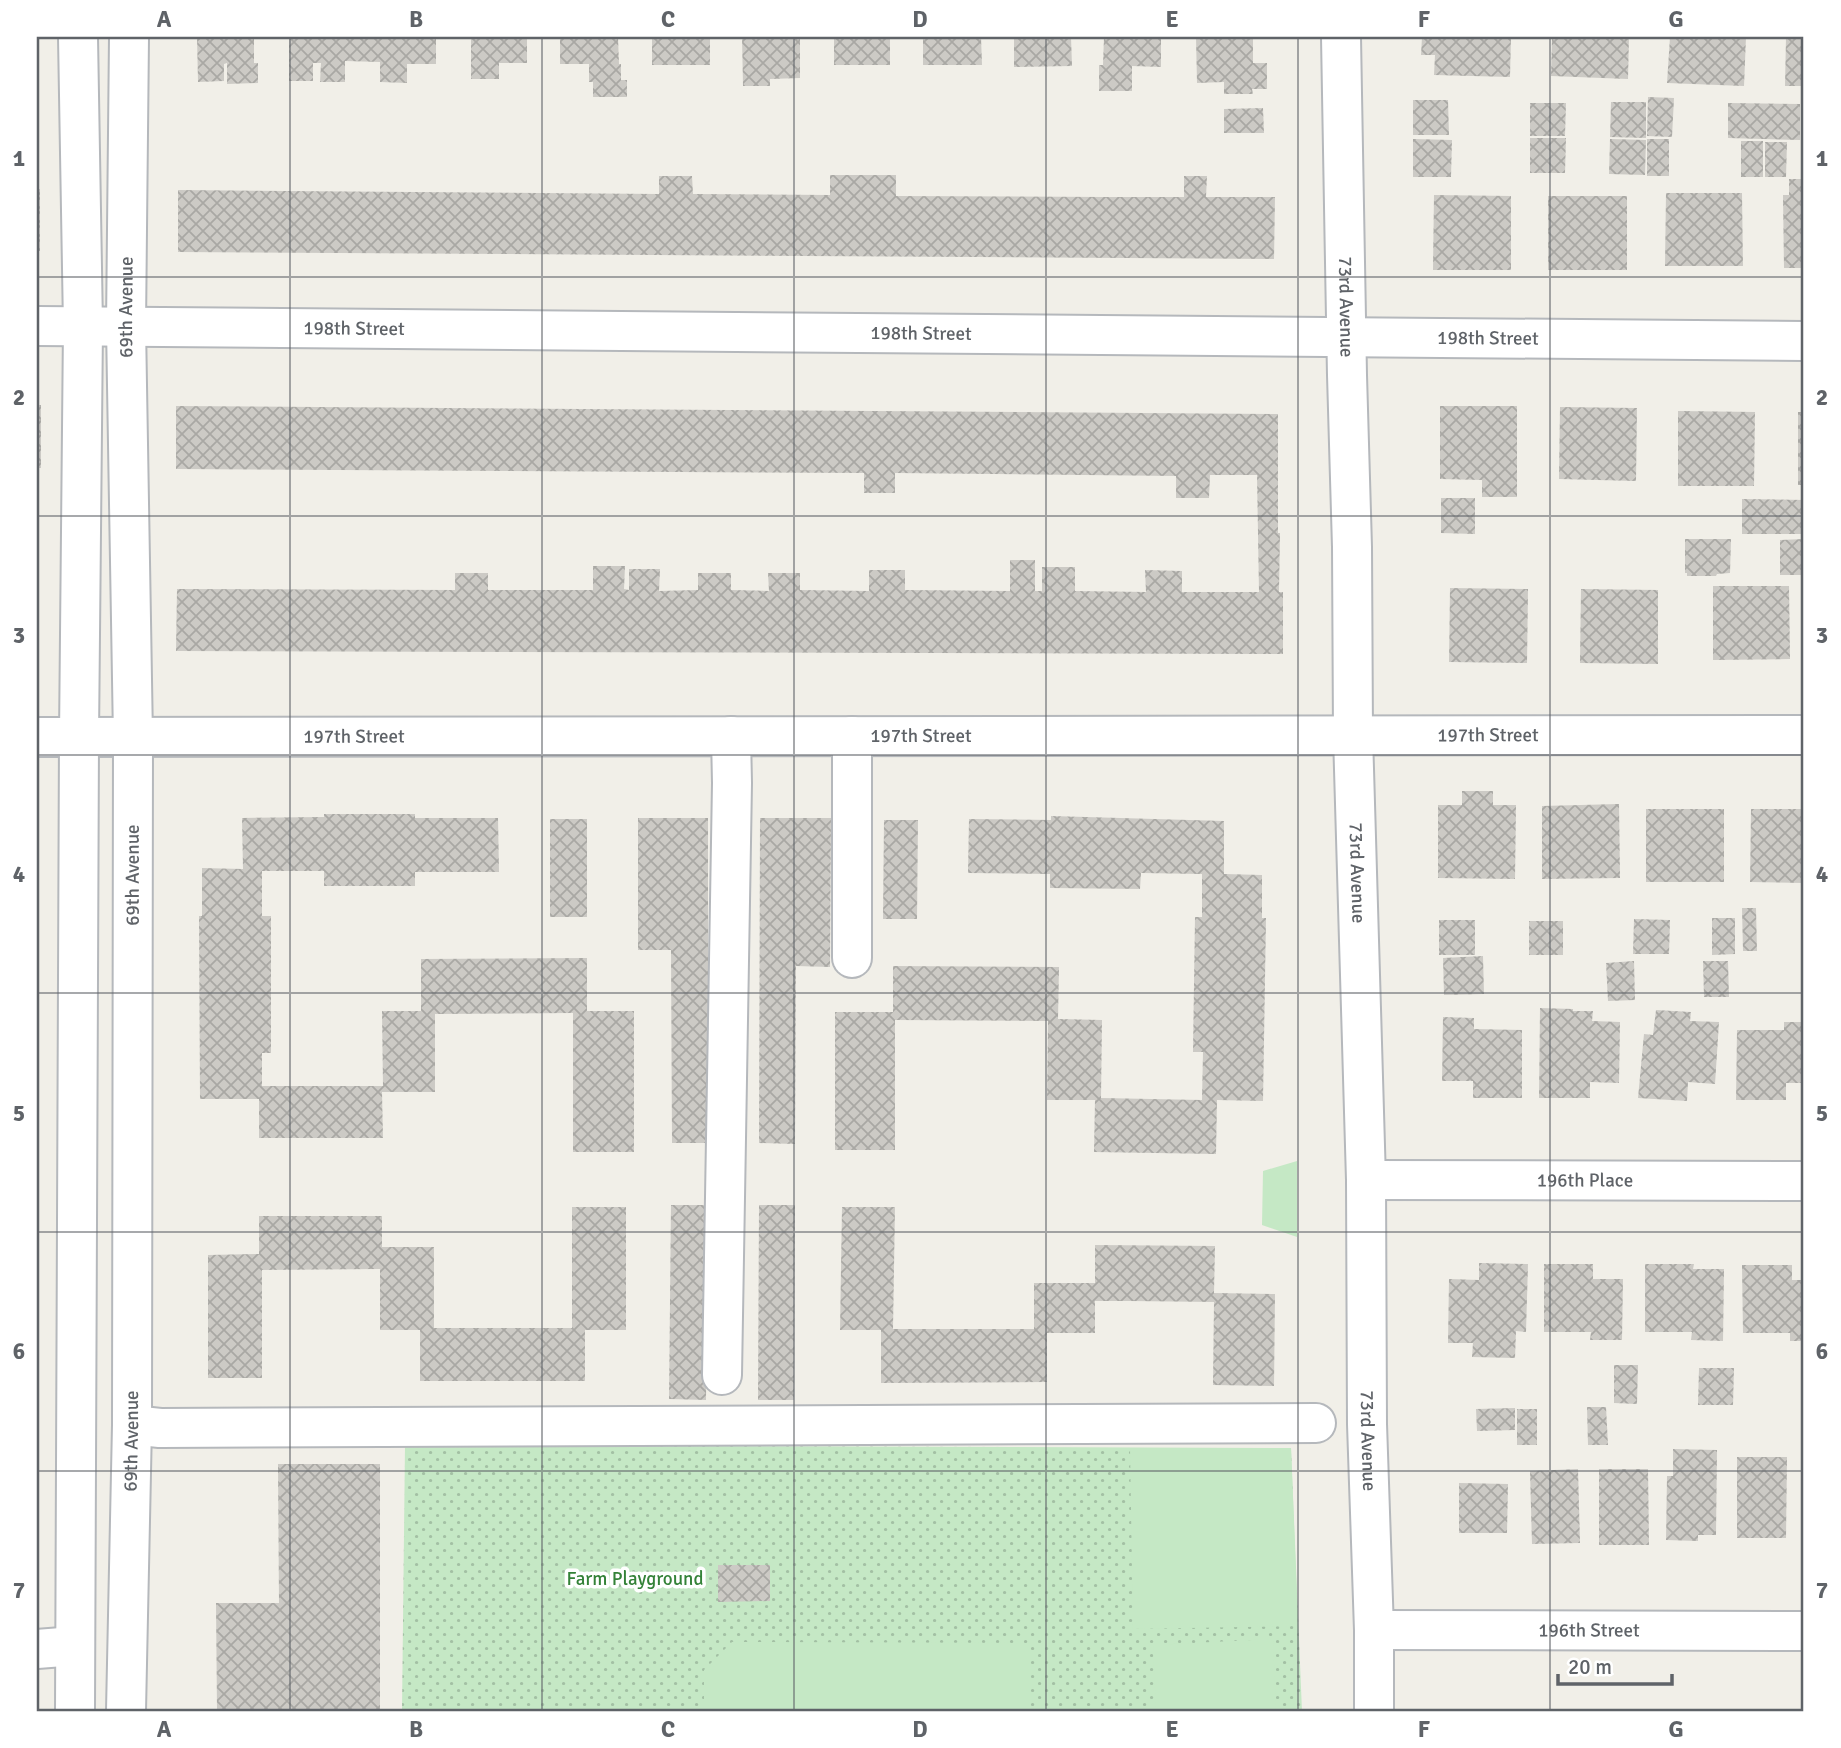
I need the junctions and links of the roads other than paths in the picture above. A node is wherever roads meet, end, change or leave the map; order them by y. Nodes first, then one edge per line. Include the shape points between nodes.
1 (78, 37) edge
2 (129, 37) edge
3 (1341, 37) edge
4 (37, 326) edge
5 (83, 326) junction
6 (126, 326) junction
7 (1346, 337) junction
8 (1804, 341) edge
9 (1353, 735) junction
10 (1804, 735) edge
11 (731, 736) junction
12 (852, 736) junction
13 (37, 737) edge
14 (79, 737) junction
15 (133, 738) junction
16 (852, 958) dead end
17 (1366, 1180) junction
18 (1804, 1181) edge
19 (722, 1375) dead end
20 (1316, 1423) dead end
21 (132, 1425) junction
22 (1374, 1630) junction
23 (1804, 1631) edge
24 (75, 1646) junction
25 (37, 1648) edge
26 (75, 1711) edge
27 (126, 1711) edge
28 (1374, 1711) edge

1 - 5 street
2 - 6 street, 69th Avenue
3 - 7 street, 73rd Avenue
4 - 5 street, 198th Street
5 - 6 street, 198th Street
5 - 14 street
6 - 7 street, 198th Street
6 - 15 street, 69th Avenue
7 - 8 street, 198th Street
7 - 9 street, 73rd Avenue
9 - 10 street, 197th Street
9 - 12 street, 197th Street
9 - 17 street, 73rd Avenue
11 - 12 street, 197th Street
11 - 15 street, 197th Street
11 - 19 street
12 - 16 street
13 - 14 street, 197th Street
14 - 15 street, 197th Street
14 - 24 street
15 - 21 street, 69th Avenue
17 - 18 street, 196th Place
17 - 22 street, 73rd Avenue
20 - 21 street
21 - 27 street, 69th Avenue
22 - 23 street, 196th Street
22 - 28 street, 73rd Avenue
24 - 25 street
24 - 26 street

